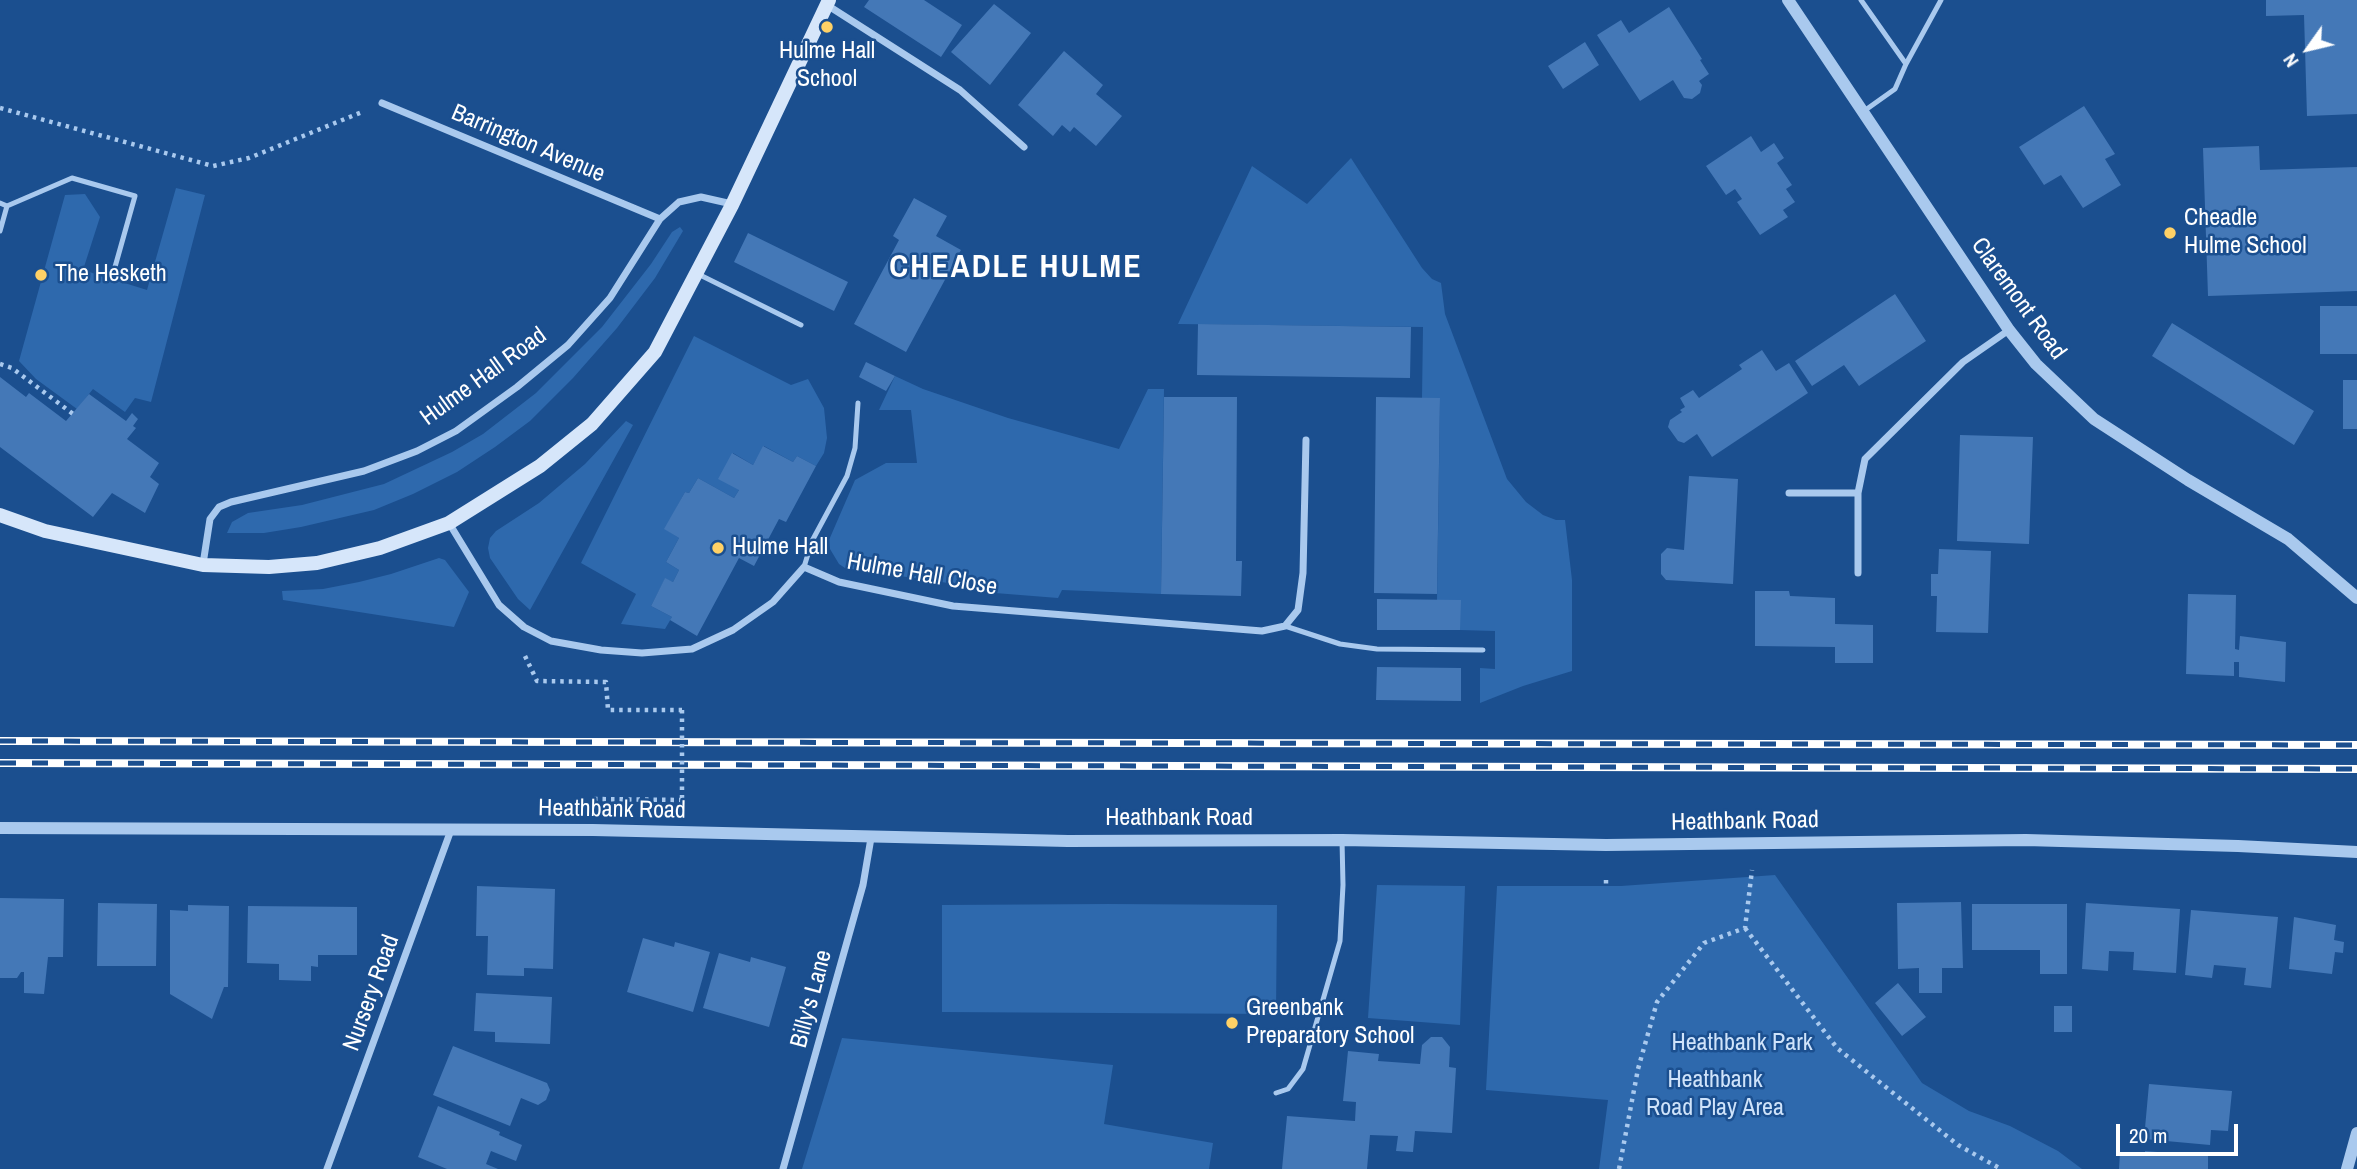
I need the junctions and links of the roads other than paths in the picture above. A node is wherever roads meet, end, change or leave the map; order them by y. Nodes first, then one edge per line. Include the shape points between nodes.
1 (1788, 0) edge
2 (1861, 0) edge
3 (1941, 0) edge
4 (828, 2) edge
5 (1906, 64) junction
6 (382, 103) road end
7 (1863, 111) junction
8 (1024, 147) dead end
9 (0, 203) edge
10 (732, 205) junction
11 (7, 206) junction
12 (660, 219) junction
13 (0, 231) edge
14 (115, 267) dead end
15 (698, 274) junction
16 (801, 325) dead end
17 (2009, 330) junction
18 (858, 403) dead end
19 (1306, 440) dead end
20 (1789, 493) dead end
21 (1858, 493) junction
22 (0, 515) edge
23 (449, 523) junction
24 (203, 565) junction
25 (804, 567) junction
26 (1858, 573) dead end
27 (2357, 598) edge
28 (1285, 626) junction
29 (1483, 650) dead end
30 (0, 828) edge
31 (451, 830) junction
32 (871, 838) junction
33 (1342, 840) junction
34 (2357, 852) edge
35 (1276, 1093) dead end
36 (2356, 1141) edge
37 (327, 1169) edge
38 (783, 1169) edge
39 (2347, 1169) edge

1 - 7 street, Claremont Road
2 - 5 lane
3 - 5 lane
4 - 8 street via 960,90
4 - 10 main road
5 - 7 lane via 1895,89
6 - 12 street, Barrington Avenue
7 - 17 street, Claremont Road
9 - 11 lane
10 - 12 street, Hulme Hall Road via 701,197 679,202
10 - 15 main road
11 - 13 lane
11 - 14 lane via 72,178 135,196
12 - 24 street, Hulme Hall Road via 610,298 568,345 517,387 456,431 417,452 365,471 219,508 210,519
15 - 16 lane
15 - 23 main road via 655,352 592,424 540,466
17 - 21 street via 1963,362 1866,459
17 - 27 street, Claremont Road via 2036,364 2094,419 2288,540
18 - 25 lane via 855,448 847,476 812,541
19 - 28 street via 1302,593 1298,610
20 - 21 street
21 - 26 street
22 - 24 main road via 44,531
23 - 24 main road via 380,548 317,563 269,568
23 - 25 street via 499,605 524,627 551,641 601,650 692,649 733,630 773,602
25 - 28 street, Hulme Hall Close via 839,582 953,606 1262,631
28 - 29 lane via 1340,644 1377,649
30 - 31 street, Heathbank Road
31 - 32 street, Heathbank Road
31 - 37 street, Nursery Road
32 - 33 street, Heathbank Road
32 - 38 street, Billy's Lane via 863,885
33 - 34 street, Heathbank Road via 1606,845 2026,840
33 - 35 lane via 1340,941 1303,1069 1287,1089
36 - 39 street

